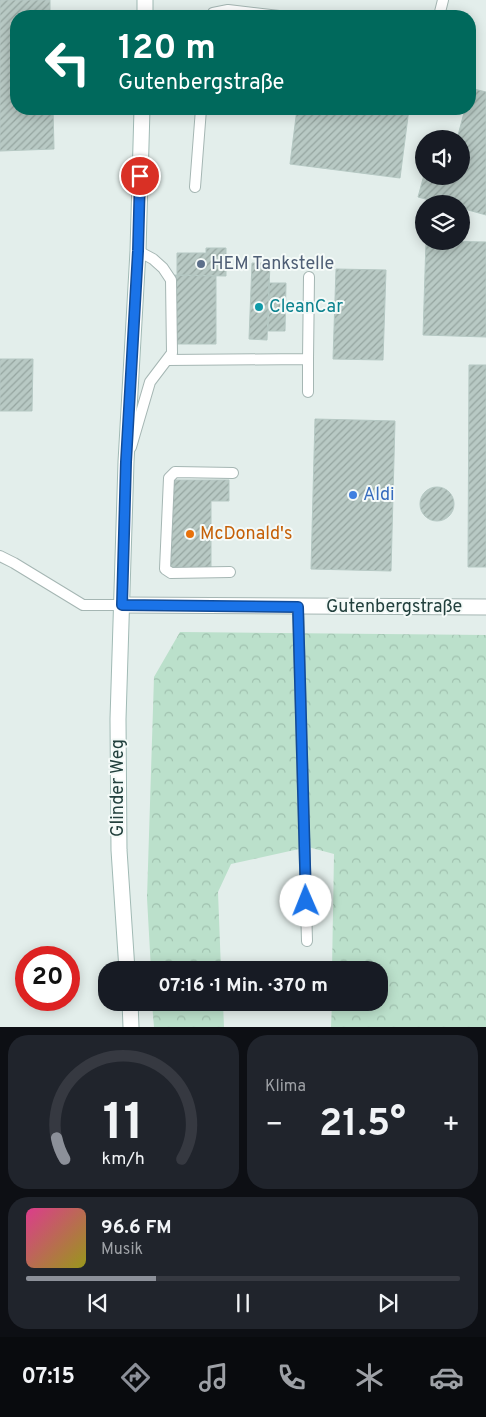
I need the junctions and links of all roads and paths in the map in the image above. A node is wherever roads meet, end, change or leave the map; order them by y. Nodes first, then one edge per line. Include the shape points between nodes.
1 (142, 115) edge
2 (201, 115) edge
3 (195, 187) dead end
4 (138, 251) junction
5 (309, 277) dead end
6 (308, 359) junction
7 (166, 360) junction
8 (308, 392) dead end
9 (126, 462) junction
10 (233, 473) dead end
11 (0, 556) edge
12 (230, 572) dead end
13 (122, 605) junction
14 (298, 607) junction
15 (486, 607) edge
16 (307, 941) dead end
17 (126, 961) edge
18 (130, 1011) edge
19 (131, 1027) edge

1 - 4 main road, Glinder Weg
2 - 3 lane
4 - 7 lane via 153,259 171,280 172,353
4 - 9 main road, Glinder Weg
5 - 6 lane
6 - 7 lane
6 - 8 lane
7 - 9 lane via 150,382
9 - 13 main road, Glinder Weg
10 - 12 lane via 172,473 168,478 167,572
11 - 13 lane via 82,605
13 - 14 main road, Gutenbergstraße
13 - 17 main road, Glinder Weg via 118,719 119,850
14 - 15 main road, Gutenbergstraße
14 - 16 lane
18 - 19 main road

